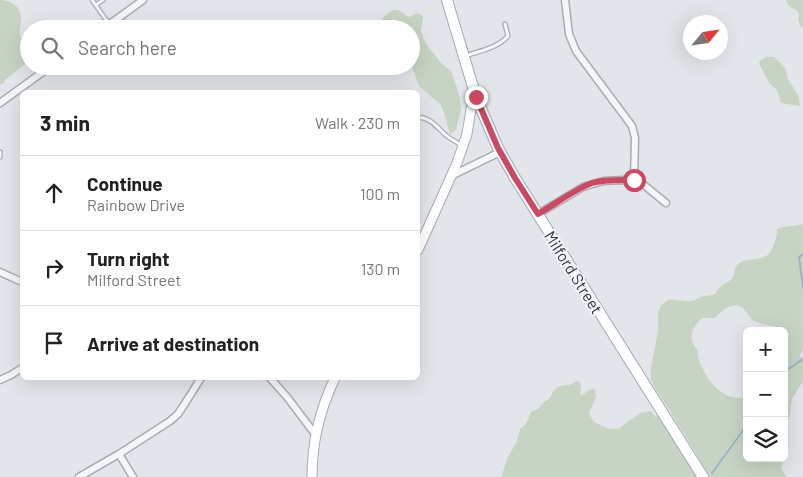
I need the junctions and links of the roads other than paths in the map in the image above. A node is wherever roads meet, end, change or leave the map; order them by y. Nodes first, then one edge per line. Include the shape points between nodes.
1 (92, 0) edge
2 (103, 0) edge
3 (142, 0) edge
4 (447, 0) edge
5 (565, 0) edge
6 (96, 5) junction
7 (106, 20) edge
8 (114, 20) edge
9 (505, 24) dead end
10 (465, 56) junction
11 (39, 75) edge
12 (476, 97) junction
13 (0, 103) edge
14 (420, 117) edge
15 (463, 146) junction
16 (0, 152) edge
17 (500, 152) junction
18 (0, 157) edge
19 (451, 176) junction
20 (634, 180) junction
21 (666, 203) dead end
22 (538, 214) junction
23 (420, 246) edge
24 (0, 272) edge
25 (20, 281) edge
26 (20, 369) edge
27 (0, 380) edge
28 (200, 380) edge
29 (272, 380) edge
30 (334, 380) edge
31 (315, 434) junction
32 (119, 454) junction
33 (80, 477) edge
34 (133, 477) edge
35 (312, 477) edge
36 (703, 477) edge

1 - 6 lane
2 - 6 lane
3 - 8 street
4 - 10 main road, Milford Street
5 - 20 street via 569,34 576,51 632,126 635,138
6 - 7 lane
9 - 10 lane via 508,36 504,41
10 - 12 main road, Milford Street
11 - 13 street
12 - 15 street
12 - 17 main road, Milford Street
14 - 15 lane via 435,124
15 - 19 street
16 - 18 lane
17 - 19 street
17 - 22 main road, Milford Street
19 - 23 street
20 - 21 street via 644,184
20 - 22 street via 592,183
22 - 36 main road, Milford Street
24 - 25 street
26 - 27 street
28 - 32 street via 178,414
29 - 31 street
30 - 31 street
31 - 35 street
32 - 33 street
32 - 34 street

